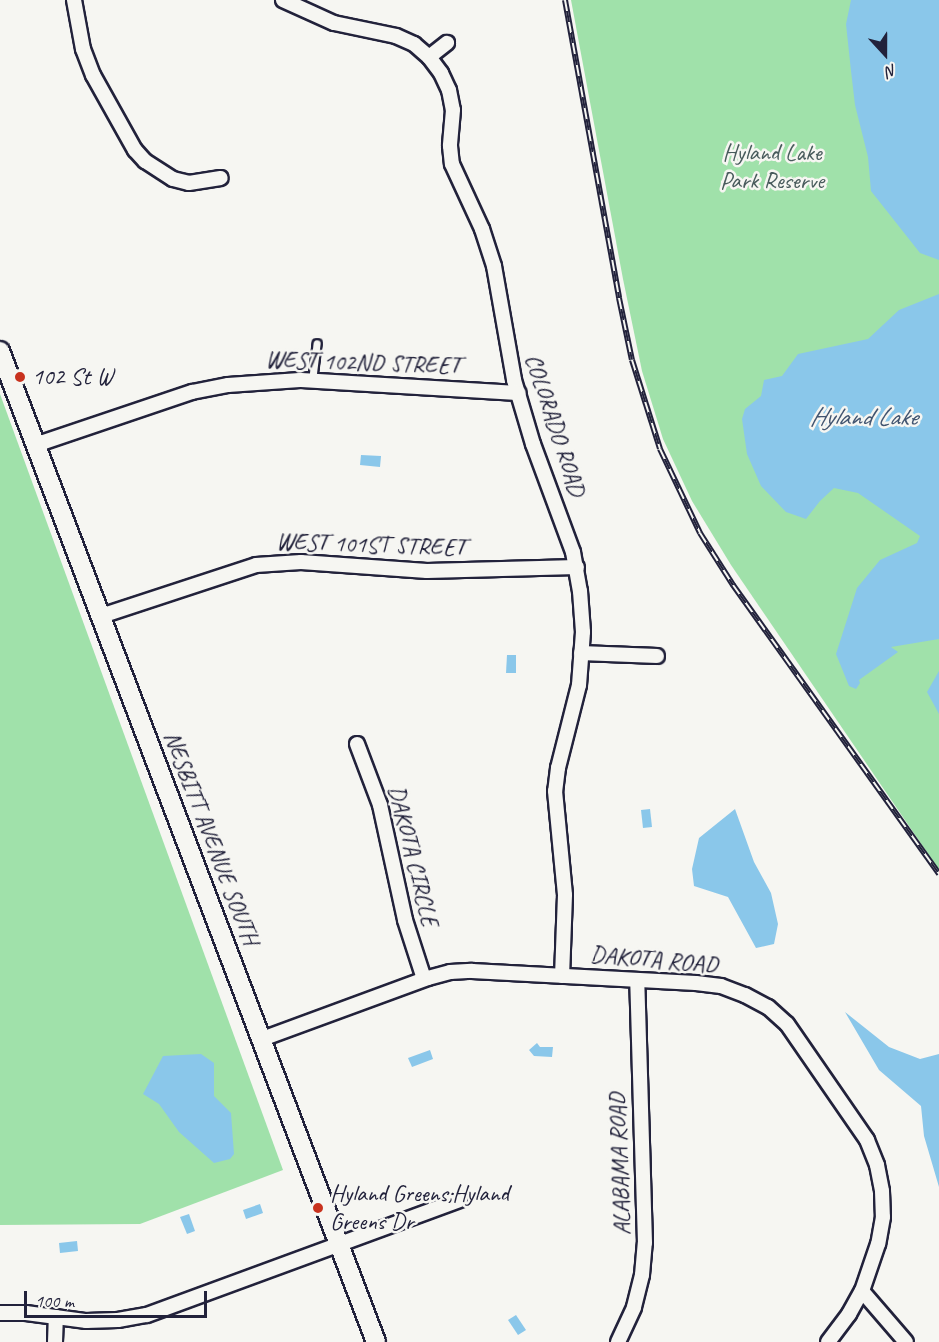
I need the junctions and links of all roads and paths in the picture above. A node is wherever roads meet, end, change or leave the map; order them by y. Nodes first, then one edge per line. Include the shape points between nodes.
1 (74, 0) edge
2 (283, 0) edge
3 (447, 43) dead end
4 (429, 57) junction
5 (221, 178) dead end
6 (316, 343) dead end
7 (0, 353) edge
8 (312, 381) junction
9 (519, 393) junction
10 (35, 446) junction
11 (577, 567) junction
12 (101, 616) junction
13 (581, 653) junction
14 (657, 656) dead end
15 (357, 744) dead end
16 (562, 976) junction
17 (424, 979) junction
18 (637, 980) junction
19 (262, 1039) junction
20 (459, 1200) dead end
21 (340, 1245) junction
22 (861, 1291) junction
23 (0, 1313) edge
24 (56, 1317) junction
25 (55, 1342) edge
26 (376, 1342) edge
27 (618, 1342) edge
28 (828, 1342) edge
29 (906, 1342) edge

1 - 5 street via 83,49 93,75 135,150 173,179 189,183
2 - 4 street, COLORADO ROAD via 334,23 396,36
3 - 4 street
4 - 9 street, COLORADO ROAD via 449,90 453,110 452,164 494,266
6 - 8 lane
7 - 10 street, NESBITT AVENUE SOUTH
8 - 9 street, WEST 102ND STREET
8 - 10 street, WEST 102ND STREET via 228,385 192,392
9 - 11 street, COLORADO ROAD
10 - 12 street, NESBITT AVENUE SOUTH
11 - 12 street, WEST 101ST STREET via 427,571 301,562 256,565
11 - 13 street, COLORADO ROAD
12 - 19 street, NESBITT AVENUE SOUTH
13 - 14 street
13 - 16 street, COLORADO ROAD via 579,685 555,791 565,895
15 - 17 street, DAKOTA CIRCLE via 380,805 405,920
16 - 17 street, DAKOTA ROAD via 472,971
16 - 18 street, DAKOTA ROAD
17 - 19 street, DAKOTA ROAD
18 - 22 street, DAKOTA ROAD via 721,986 746,995 768,1007 803,1044 853,1116 877,1165 883,1218
18 - 27 street, ALABAMA ROAD via 645,1243 634,1307
19 - 21 street, NESBITT AVENUE SOUTH
20 - 21 street
21 - 24 street via 147,1315 118,1320
21 - 26 street, NESBITT AVENUE SOUTH
22 - 28 street, DAKOTA ROAD
22 - 29 street
23 - 24 street
24 - 25 street

